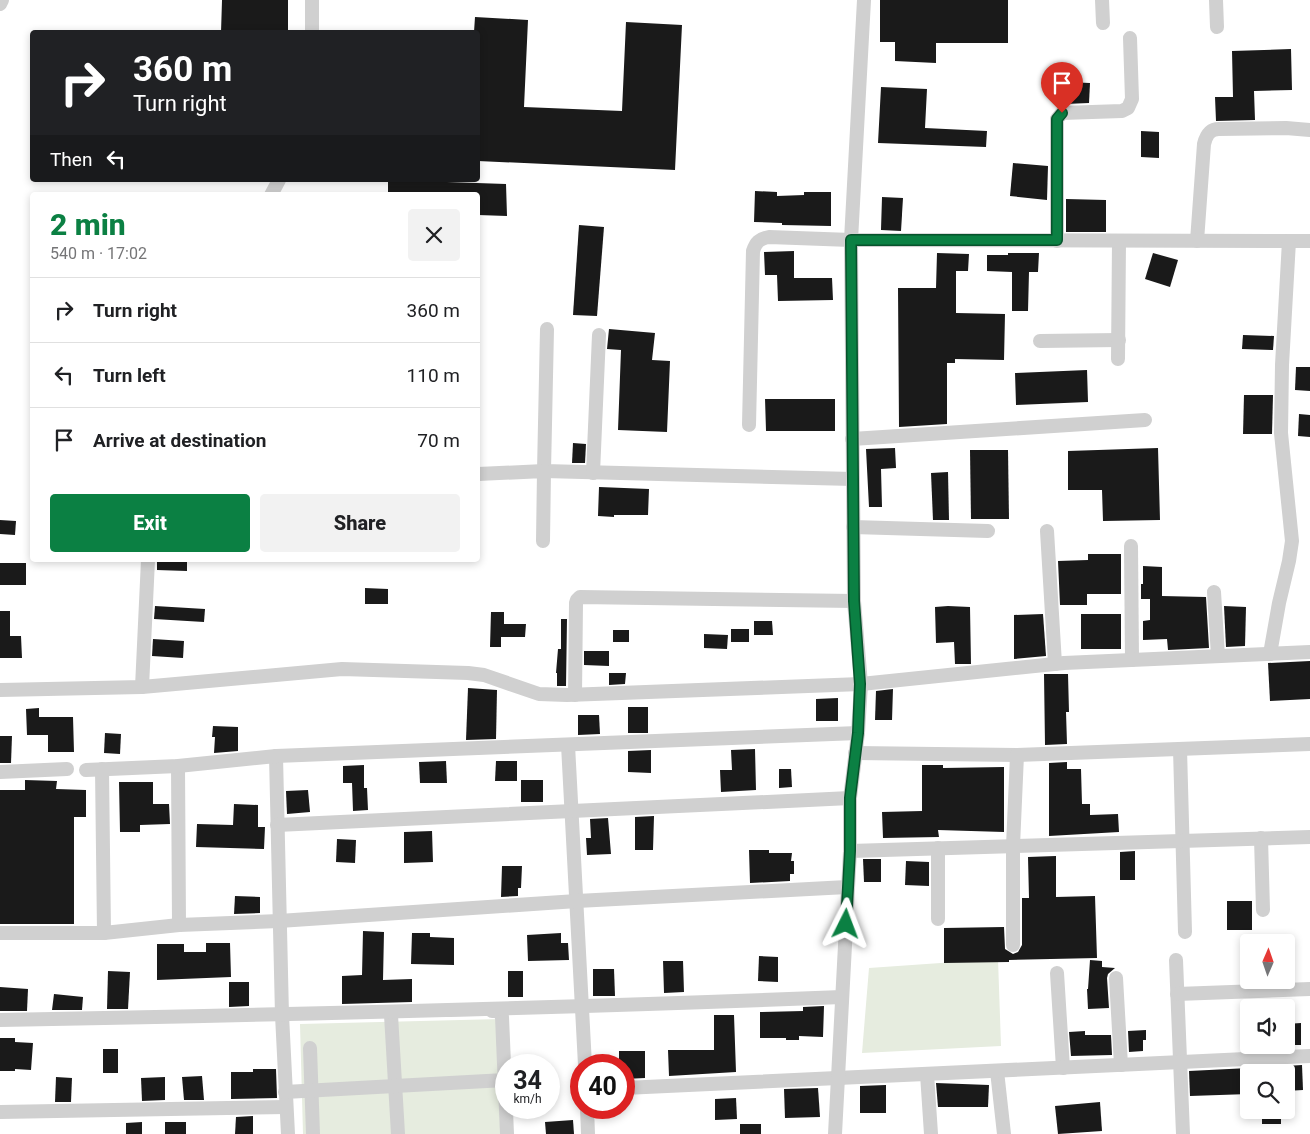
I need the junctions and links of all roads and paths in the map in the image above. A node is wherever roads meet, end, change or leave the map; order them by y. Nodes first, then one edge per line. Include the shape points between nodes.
1 (2, 0) edge
2 (312, 0) edge
3 (864, 0) edge
4 (1102, 0) edge
5 (1216, 0) edge
6 (0, 4) edge
7 (1103, 23) dead end
8 (1216, 28) dead end
9 (312, 30) edge
10 (1130, 38) dead end
11 (1310, 130) edge
12 (851, 240) junction
13 (1057, 240) junction
14 (1119, 241) junction
15 (1197, 241) junction
16 (1289, 241) junction
17 (1310, 241) edge
18 (547, 329) dead end
19 (599, 335) dead end
20 (1119, 340) junction
21 (1040, 341) dead end
22 (1118, 359) dead end
23 (1145, 420) dead end
24 (749, 425) dead end
25 (852, 440) junction
26 (544, 471) junction
27 (593, 473) junction
28 (480, 474) edge
29 (853, 480) junction
30 (853, 527) junction
31 (988, 531) dead end
32 (1047, 531) dead end
33 (543, 541) dead end
34 (1130, 546) dead end
35 (148, 562) edge
36 (1214, 592) dead end
37 (854, 601) junction
38 (1310, 652) edge
39 (1270, 654) junction
40 (1218, 656) junction
41 (1132, 660) junction
42 (1055, 664) junction
43 (860, 684) junction
44 (142, 687) junction
45 (0, 690) edge
46 (575, 695) junction
47 (858, 733) junction
48 (1310, 744) edge
49 (568, 745) junction
50 (1180, 749) junction
51 (855, 753) junction
52 (1016, 755) junction
53 (276, 756) junction
54 (178, 766) junction
55 (67, 769) dead end
56 (102, 769) junction
57 (86, 770) dead end
58 (0, 772) edge
59 (850, 798) junction
60 (573, 812) junction
61 (277, 825) junction
62 (1310, 837) edge
63 (1261, 838) junction
64 (1182, 841) junction
65 (1013, 846) junction
66 (938, 848) junction
67 (850, 851) junction
68 (847, 887) junction
69 (577, 902) junction
70 (1263, 910) dead end
71 (938, 919) dead end
72 (280, 921) junction
73 (179, 925) junction
74 (1185, 932) dead end
75 (0, 933) edge
76 (104, 933) junction
77 (1013, 945) dead end
78 (1176, 960) dead end
79 (1057, 972) dead end
80 (1116, 978) dead end
81 (1310, 989) edge
82 (1177, 994) junction
83 (842, 998) junction
84 (582, 1008) junction
85 (282, 1015) junction
86 (391, 1015) junction
87 (316, 1018) dead end
88 (0, 1020) edge
89 (310, 1048) dead end
90 (504, 1054) edge
91 (584, 1054) edge
92 (1310, 1056) edge
93 (1180, 1062) junction
94 (1122, 1065) junction
95 (1062, 1068) junction
96 (997, 1071) junction
97 (927, 1074) junction
98 (838, 1078) junction
99 (495, 1081) edge
100 (396, 1086) junction
101 (635, 1087) edge
102 (311, 1090) junction
103 (285, 1092) junction
104 (286, 1107) junction
105 (0, 1112) edge
106 (506, 1119) edge
107 (587, 1119) edge
108 (288, 1134) edge
109 (313, 1134) edge
110 (398, 1134) edge
111 (507, 1134) edge
112 (588, 1134) edge
113 (835, 1134) edge
114 (931, 1134) edge
115 (1004, 1134) edge
116 (1183, 1134) edge

1 - 6 street
2 - 9 street
3 - 12 street
4 - 7 street
5 - 8 street
10 - 13 street via 1132,99 1128,108 1122,111 1062,113 1057,119
11 - 15 street via 1213,129 1204,144
12 - 13 street
12 - 24 street via 769,237 755,244
12 - 25 street
13 - 14 street
14 - 15 street
14 - 20 street
15 - 16 street
16 - 17 street
16 - 39 street via 1281,432 1292,541
18 - 26 street
19 - 27 street
20 - 21 street
20 - 22 street
23 - 25 street
25 - 29 street
26 - 27 street
26 - 28 street
26 - 33 street
27 - 29 street
29 - 30 street
30 - 31 street
30 - 37 street
32 - 42 street
34 - 41 street
35 - 44 street
36 - 40 street
37 - 43 street
37 - 46 street via 580,597 576,604
38 - 39 street
39 - 40 street
40 - 41 street
41 - 42 street
42 - 43 street
43 - 46 street
43 - 47 street
44 - 45 street
44 - 46 street via 342,669 468,673 484,675 538,694
47 - 49 street
47 - 51 street
48 - 50 street
49 - 53 street
49 - 60 street
50 - 52 street
50 - 64 street
51 - 52 street
51 - 59 street
52 - 65 street
53 - 54 street
53 - 61 street
54 - 56 street
54 - 73 street
55 - 58 street
56 - 57 street
56 - 76 street
59 - 60 street
59 - 67 street
60 - 61 street
60 - 69 street
61 - 72 street
62 - 63 street
63 - 64 street
63 - 70 street
64 - 65 street
64 - 74 street
65 - 66 street
65 - 77 street
66 - 67 street
66 - 71 street
67 - 68 street
68 - 69 street
68 - 83 street
69 - 72 street
69 - 84 street
72 - 73 street
72 - 85 street
73 - 76 street
75 - 76 street
78 - 82 street
79 - 95 street
80 - 94 street
81 - 82 street
82 - 93 street
83 - 84 street
83 - 98 street
84 - 85 street
84 - 91 street
85 - 88 street
85 - 103 street
86 - 87 street
86 - 90 street via 499,1011
86 - 100 street
89 - 102 street
92 - 93 street
93 - 94 street
93 - 116 street
94 - 95 street
95 - 96 street
96 - 97 street
96 - 115 street
97 - 98 street
97 - 114 street
98 - 101 street
98 - 113 street
99 - 100 street
100 - 102 street
100 - 110 street
102 - 103 street
102 - 109 street
103 - 104 street
104 - 105 street
104 - 108 street
106 - 111 street
107 - 112 street

